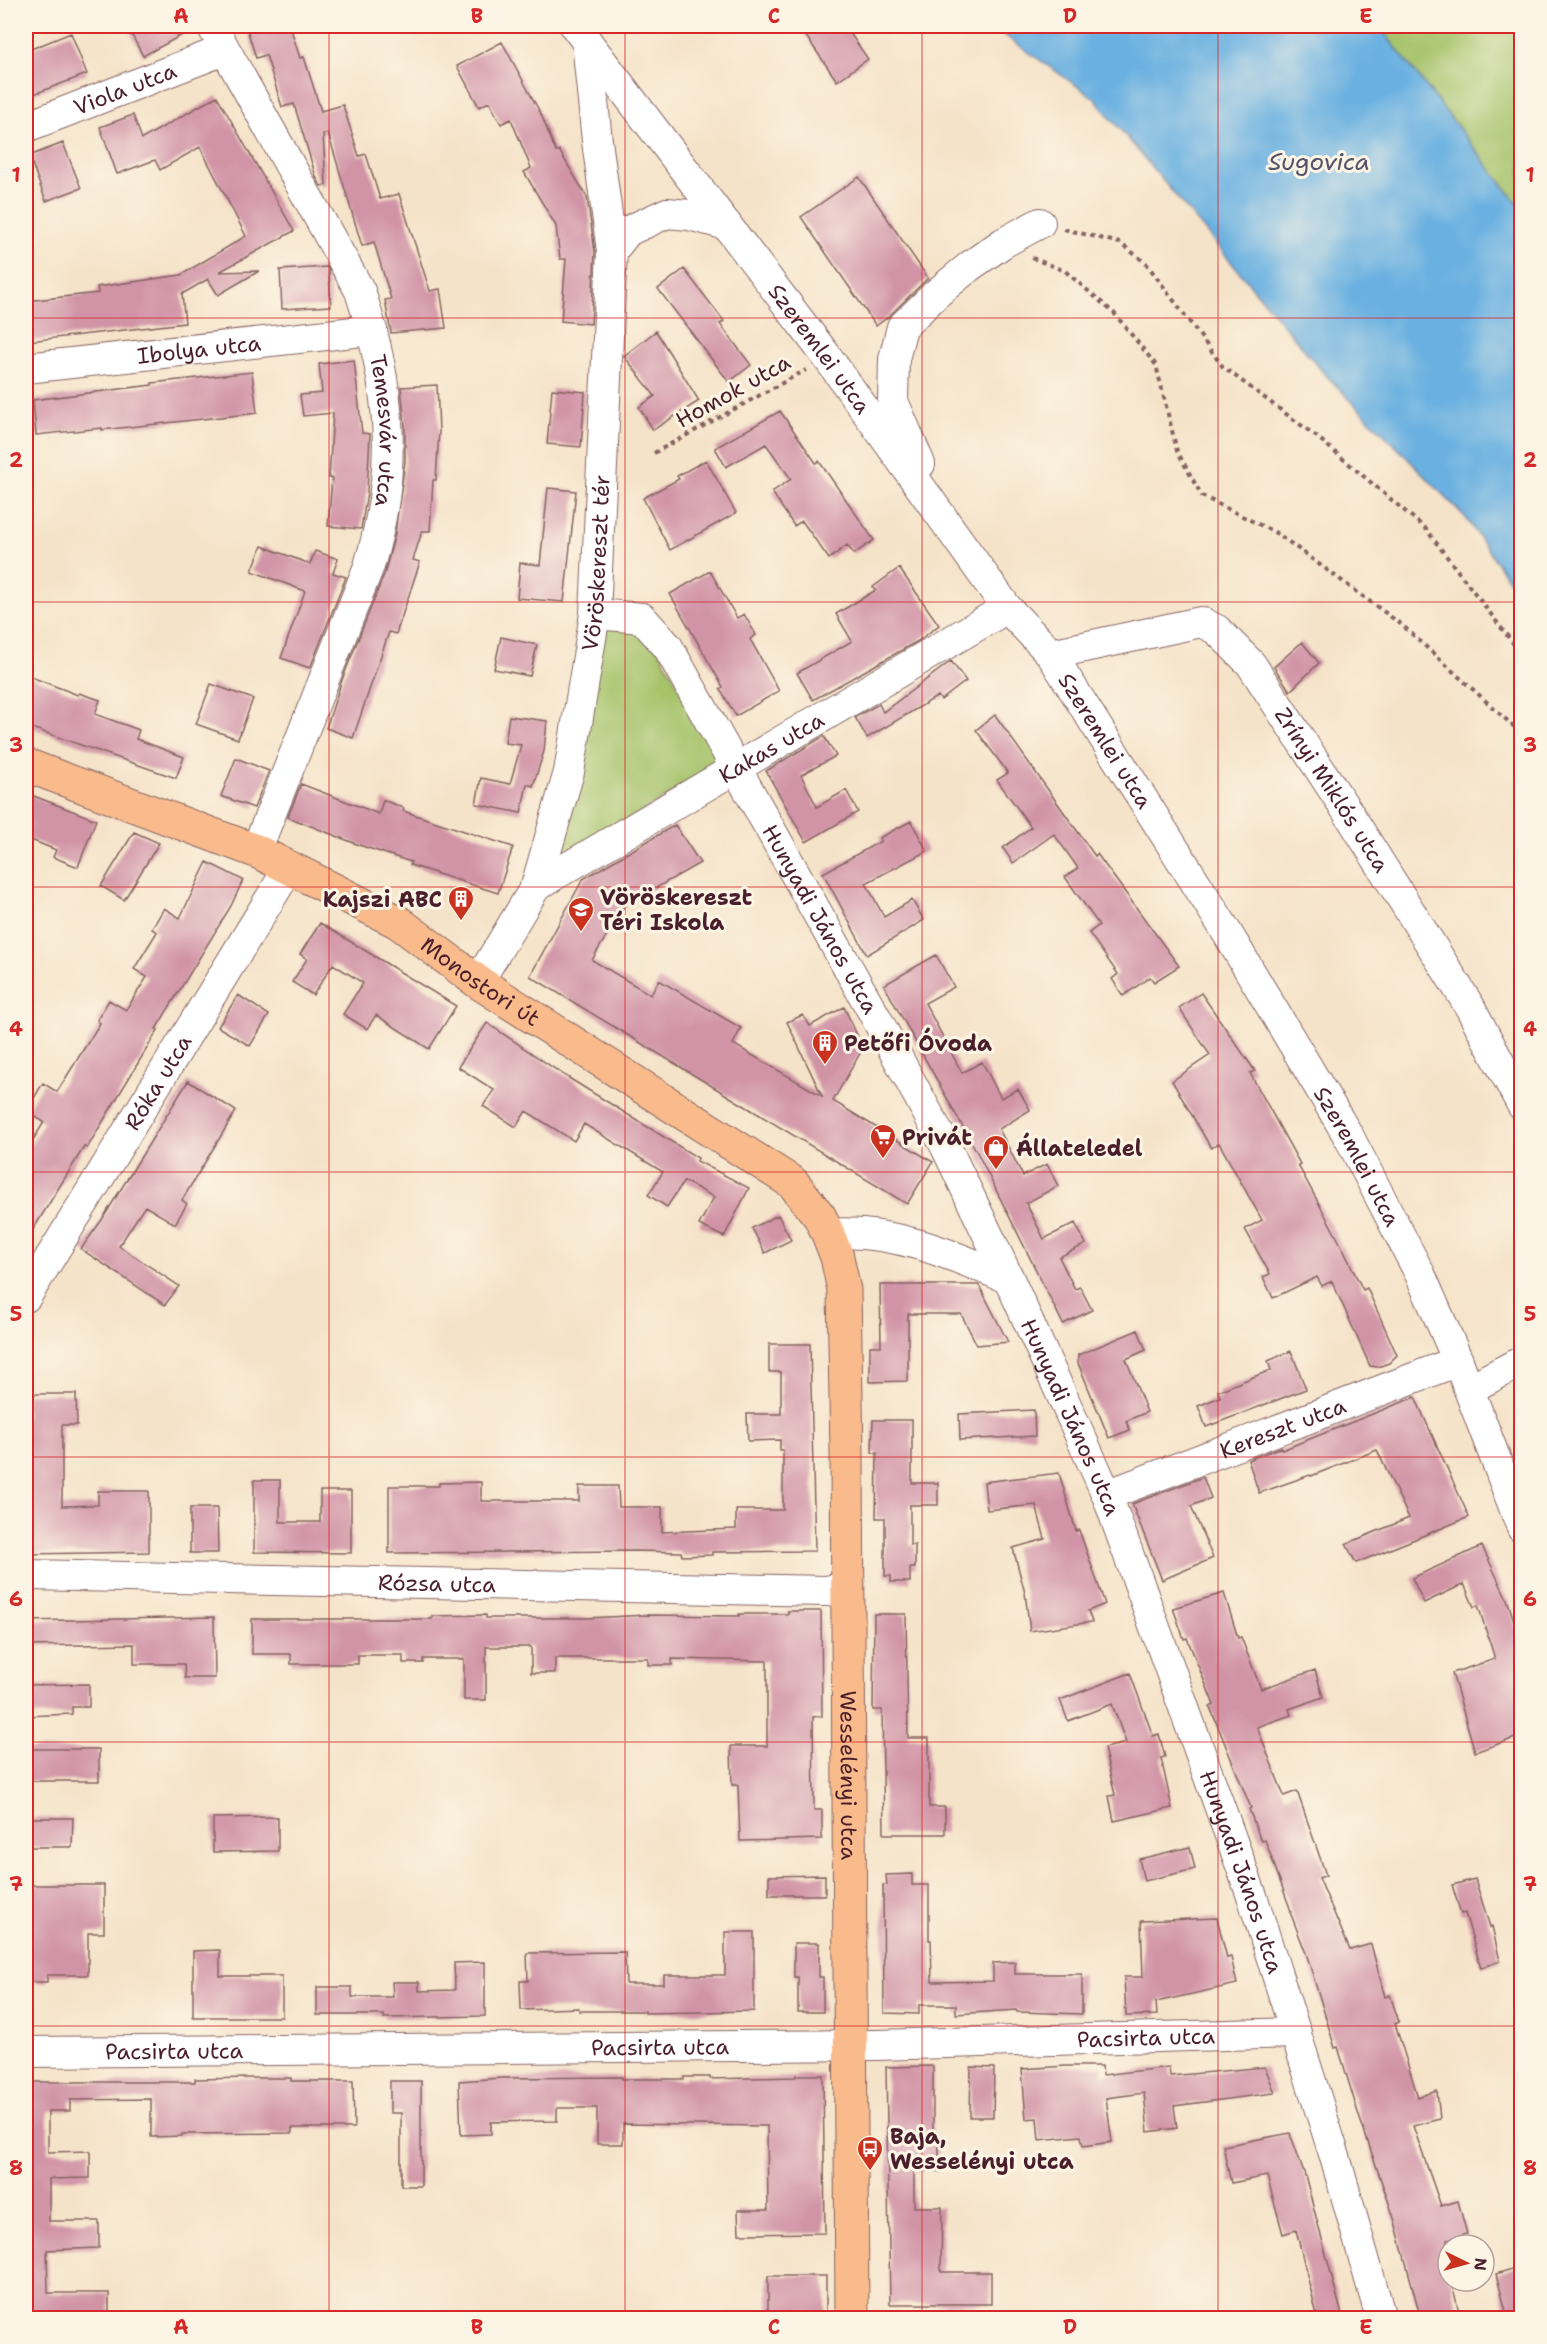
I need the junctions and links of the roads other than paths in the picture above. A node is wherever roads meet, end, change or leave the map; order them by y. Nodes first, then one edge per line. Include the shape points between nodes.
1 (581, 34) edge
2 (218, 38) edge
3 (26, 127) edge
4 (1040, 223) road end
5 (727, 225) junction
6 (612, 250) junction
7 (372, 330) junction
8 (26, 368) edge
9 (943, 517) junction
10 (1007, 608) junction
11 (595, 614) junction
12 (1051, 654) junction
13 (26, 765) edge
14 (735, 767) junction
15 (256, 851) junction
16 (289, 868) junction
17 (536, 886) junction
18 (478, 982) junction
19 (1521, 1105) edge
20 (828, 1234) junction
21 (1009, 1279) junction
22 (26, 1297) edge
23 (1458, 1361) junction
24 (1521, 1361) edge
25 (1469, 1389) junction
26 (1107, 1495) junction
27 (1521, 1528) edge
28 (26, 1575) edge
29 (847, 1587) junction
30 (1296, 2033) junction
31 (850, 2045) junction
32 (26, 2052) edge
33 (852, 2319) edge
34 (1381, 2319) edge

1 - 5 street, Szeremlei utca
1 - 6 street, Vöröskereszt tér
2 - 3 street, Viola utca
2 - 7 street, Temesvár utca via 360,291
4 - 9 street via 970,266 903,327 894,359 893,401
5 - 6 street via 667,213 628,231
5 - 9 street, Szeremlei utca
6 - 11 street, Vöröskereszt tér
7 - 8 street, Ibolya utca
7 - 15 street, Temesvár utca via 388,421 388,472 380,529 369,566
9 - 10 street, Szeremlei utca
10 - 12 street, Szeremlei utca
10 - 14 street, Kakas utca
11 - 14 street, Hunyadi János utca via 642,618 668,647
11 - 17 street, Vöröskereszt tér via 569,772
12 - 19 street, Zrínyi Miklós utca via 1201,622 1216,630 1251,664 1349,814 1470,1007
12 - 23 street, Szeremlei utca via 1223,926 1349,1137 1420,1274
13 - 15 main road, Monostori út
14 - 17 street, Kakas utca
14 - 21 street, Hunyadi János utca via 946,1147
15 - 16 main road, Monostori út
16 - 18 main road, Monostori út via 398,922
16 - 22 street, Róka utca
17 - 18 street, Vöröskereszt tér
18 - 20 main road, Monostori út via 793,1183
20 - 21 street via 851,1232 942,1251
20 - 29 main road, Wesselényi utca via 844,1290
21 - 26 street, Hunyadi János utca
23 - 25 street, Szeremlei utca
23 - 26 street, Kereszt utca
24 - 25 street
25 - 27 street, Szeremlei utca
26 - 30 street, Hunyadi János utca via 1249,1888
28 - 29 street, Rózsa utca via 814,1591
29 - 31 main road, Wesselényi utca
30 - 31 street, Pacsirta utca
30 - 34 street, Hunyadi János utca
31 - 32 street, Pacsirta utca
31 - 33 main road, Wesselényi utca

